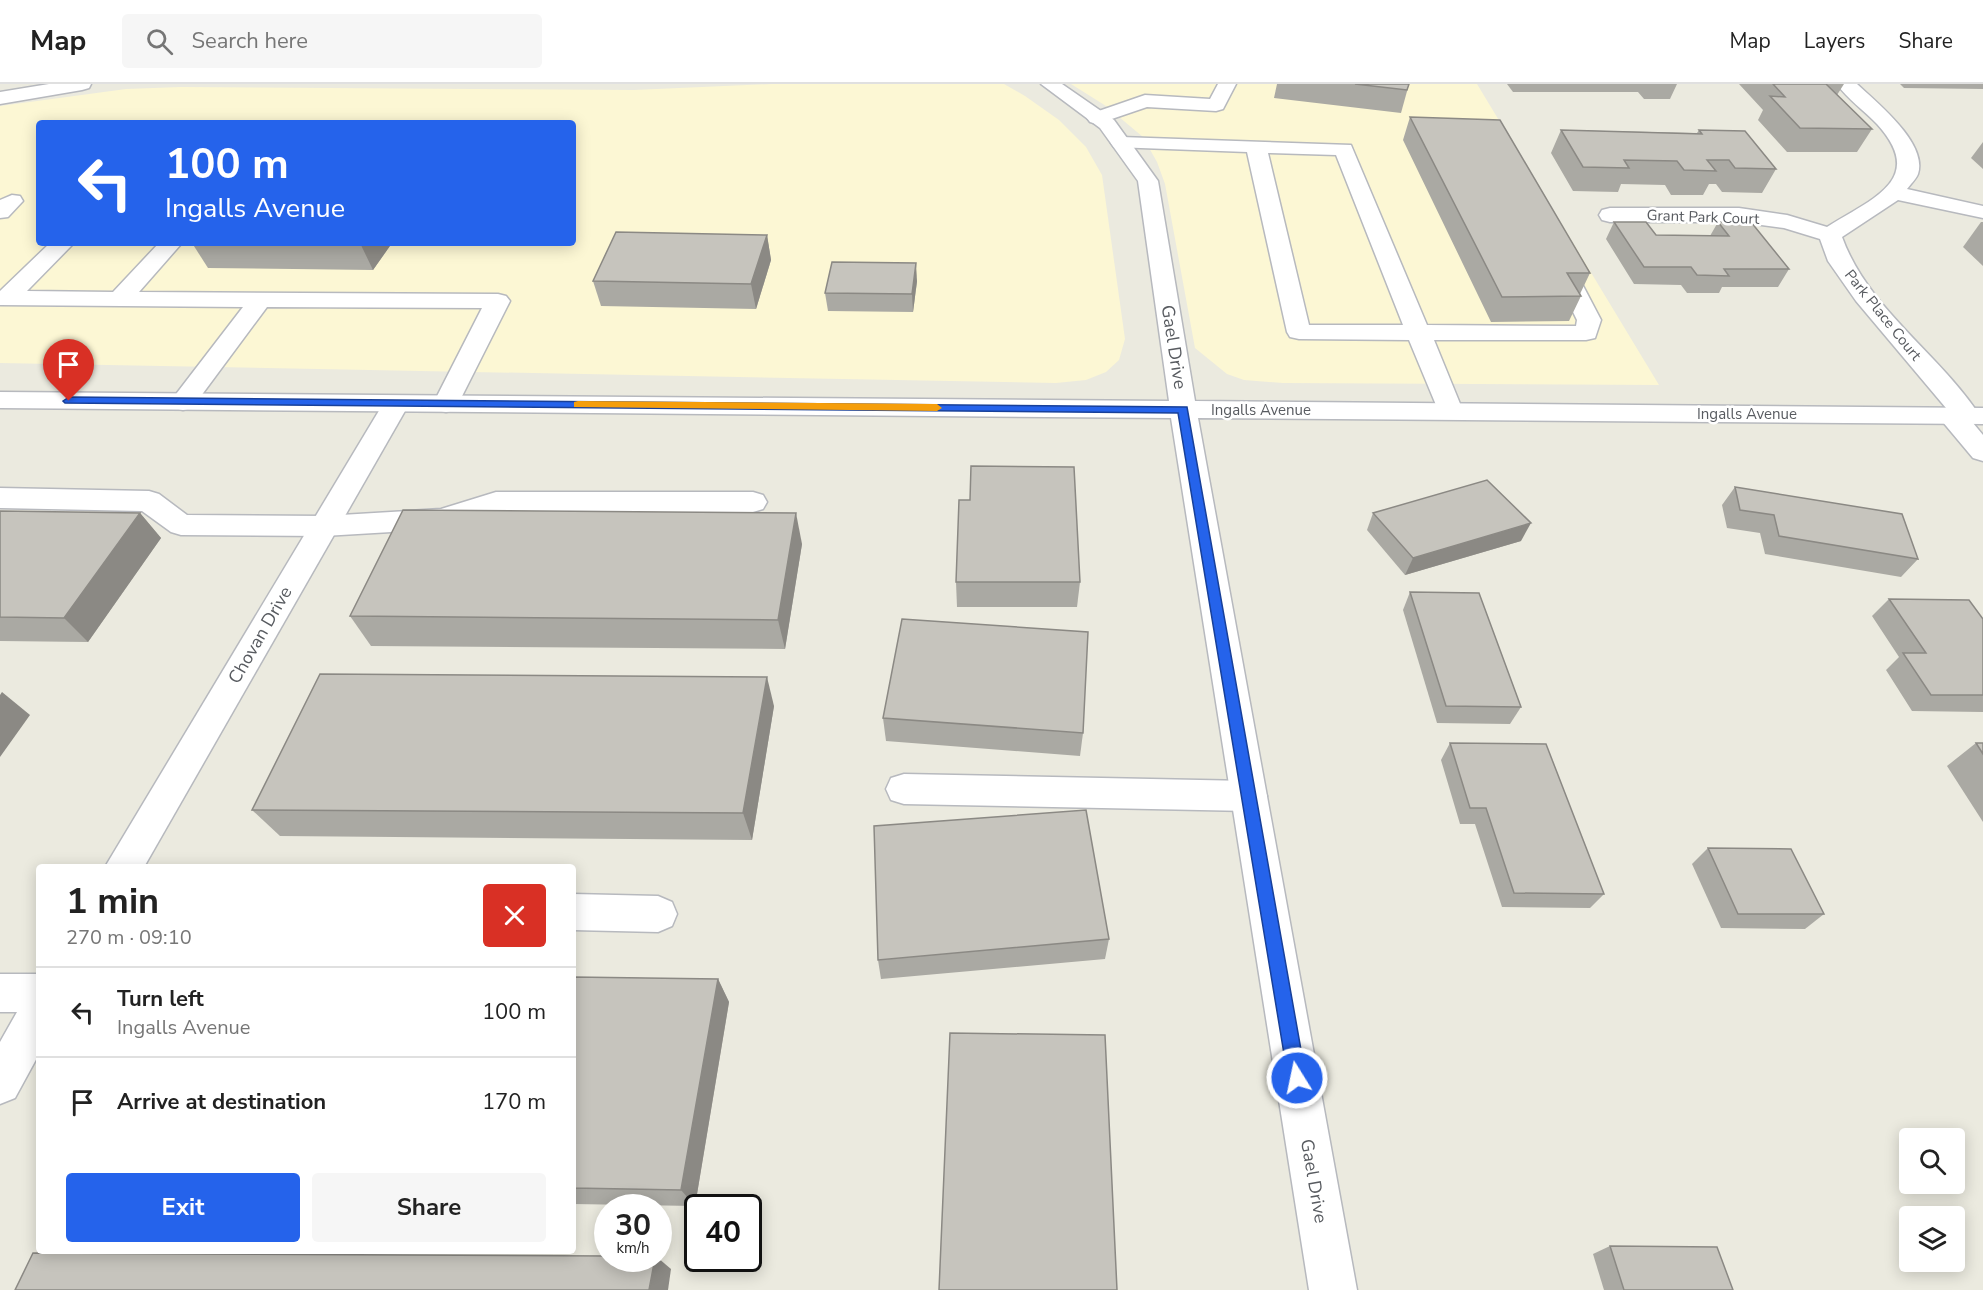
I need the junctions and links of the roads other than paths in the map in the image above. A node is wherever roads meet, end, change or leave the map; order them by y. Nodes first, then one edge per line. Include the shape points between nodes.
1 (82, 84) edge
2 (1050, 84) edge
3 (1130, 84) edge
4 (1227, 84) edge
5 (1846, 84) edge
6 (0, 98) edge
7 (1145, 101) junction
8 (1097, 117) junction
9 (1121, 143) junction
10 (1256, 147) junction
11 (1894, 193) junction
12 (1983, 212) edge
13 (1610, 215) dead end
14 (1545, 235) edge
15 (1830, 236) junction
16 (60, 246) edge
17 (168, 246) edge
18 (4, 298) edge
19 (120, 298) junction
20 (260, 300) junction
21 (1419, 334) junction
22 (0, 400) edge
23 (183, 402) junction
24 (396, 404) junction
25 (446, 404) junction
26 (1183, 410) junction
27 (1450, 411) junction
28 (1967, 416) edge
29 (1983, 452) edge
30 (0, 498) edge
31 (753, 502) dead end
32 (324, 526) junction
33 (904, 789) dead end
34 (1249, 796) junction
35 (126, 864) edge
36 (576, 912) edge
37 (658, 914) dead end
38 (0, 993) edge
39 (36, 993) edge
40 (36, 1018) edge
41 (0, 1083) edge
42 (1333, 1290) edge

1 - 6 street
2 - 8 street, Gael Drive
3 - 7 street
4 - 7 street via 1216,105
5 - 11 street via 1884,120 1906,148 1908,173
7 - 8 street
8 - 9 street, Gael Drive
9 - 10 street
9 - 26 street, Gael Drive via 1148,181
10 - 21 street via 1344,149
10 - 21 street via 1299,332
11 - 12 street
11 - 15 street
13 - 15 street, Grant Park Court via 1739,215 1787,222
14 - 21 street via 1589,320 1586,333
15 - 28 street, Park Place Court via 1839,261 1864,296
16 - 18 street
17 - 19 street
18 - 19 street
19 - 20 street
20 - 23 street
20 - 25 street via 498,301
21 - 27 street
22 - 23 street, Ingalls Avenue
23 - 24 street, Ingalls Avenue
24 - 25 street, Ingalls Avenue
24 - 32 street, Chovan Drive
25 - 26 street, Ingalls Avenue
26 - 27 street, Ingalls Avenue
26 - 34 street, Gael Drive
27 - 28 street, Ingalls Avenue
28 - 29 street, Park Place Court
30 - 32 street via 148,501 181,525
31 - 32 street via 496,502 442,519
32 - 35 street, Chovan Drive
33 - 34 street
34 - 42 street, Gael Drive
36 - 37 street
38 - 39 street
40 - 41 street

